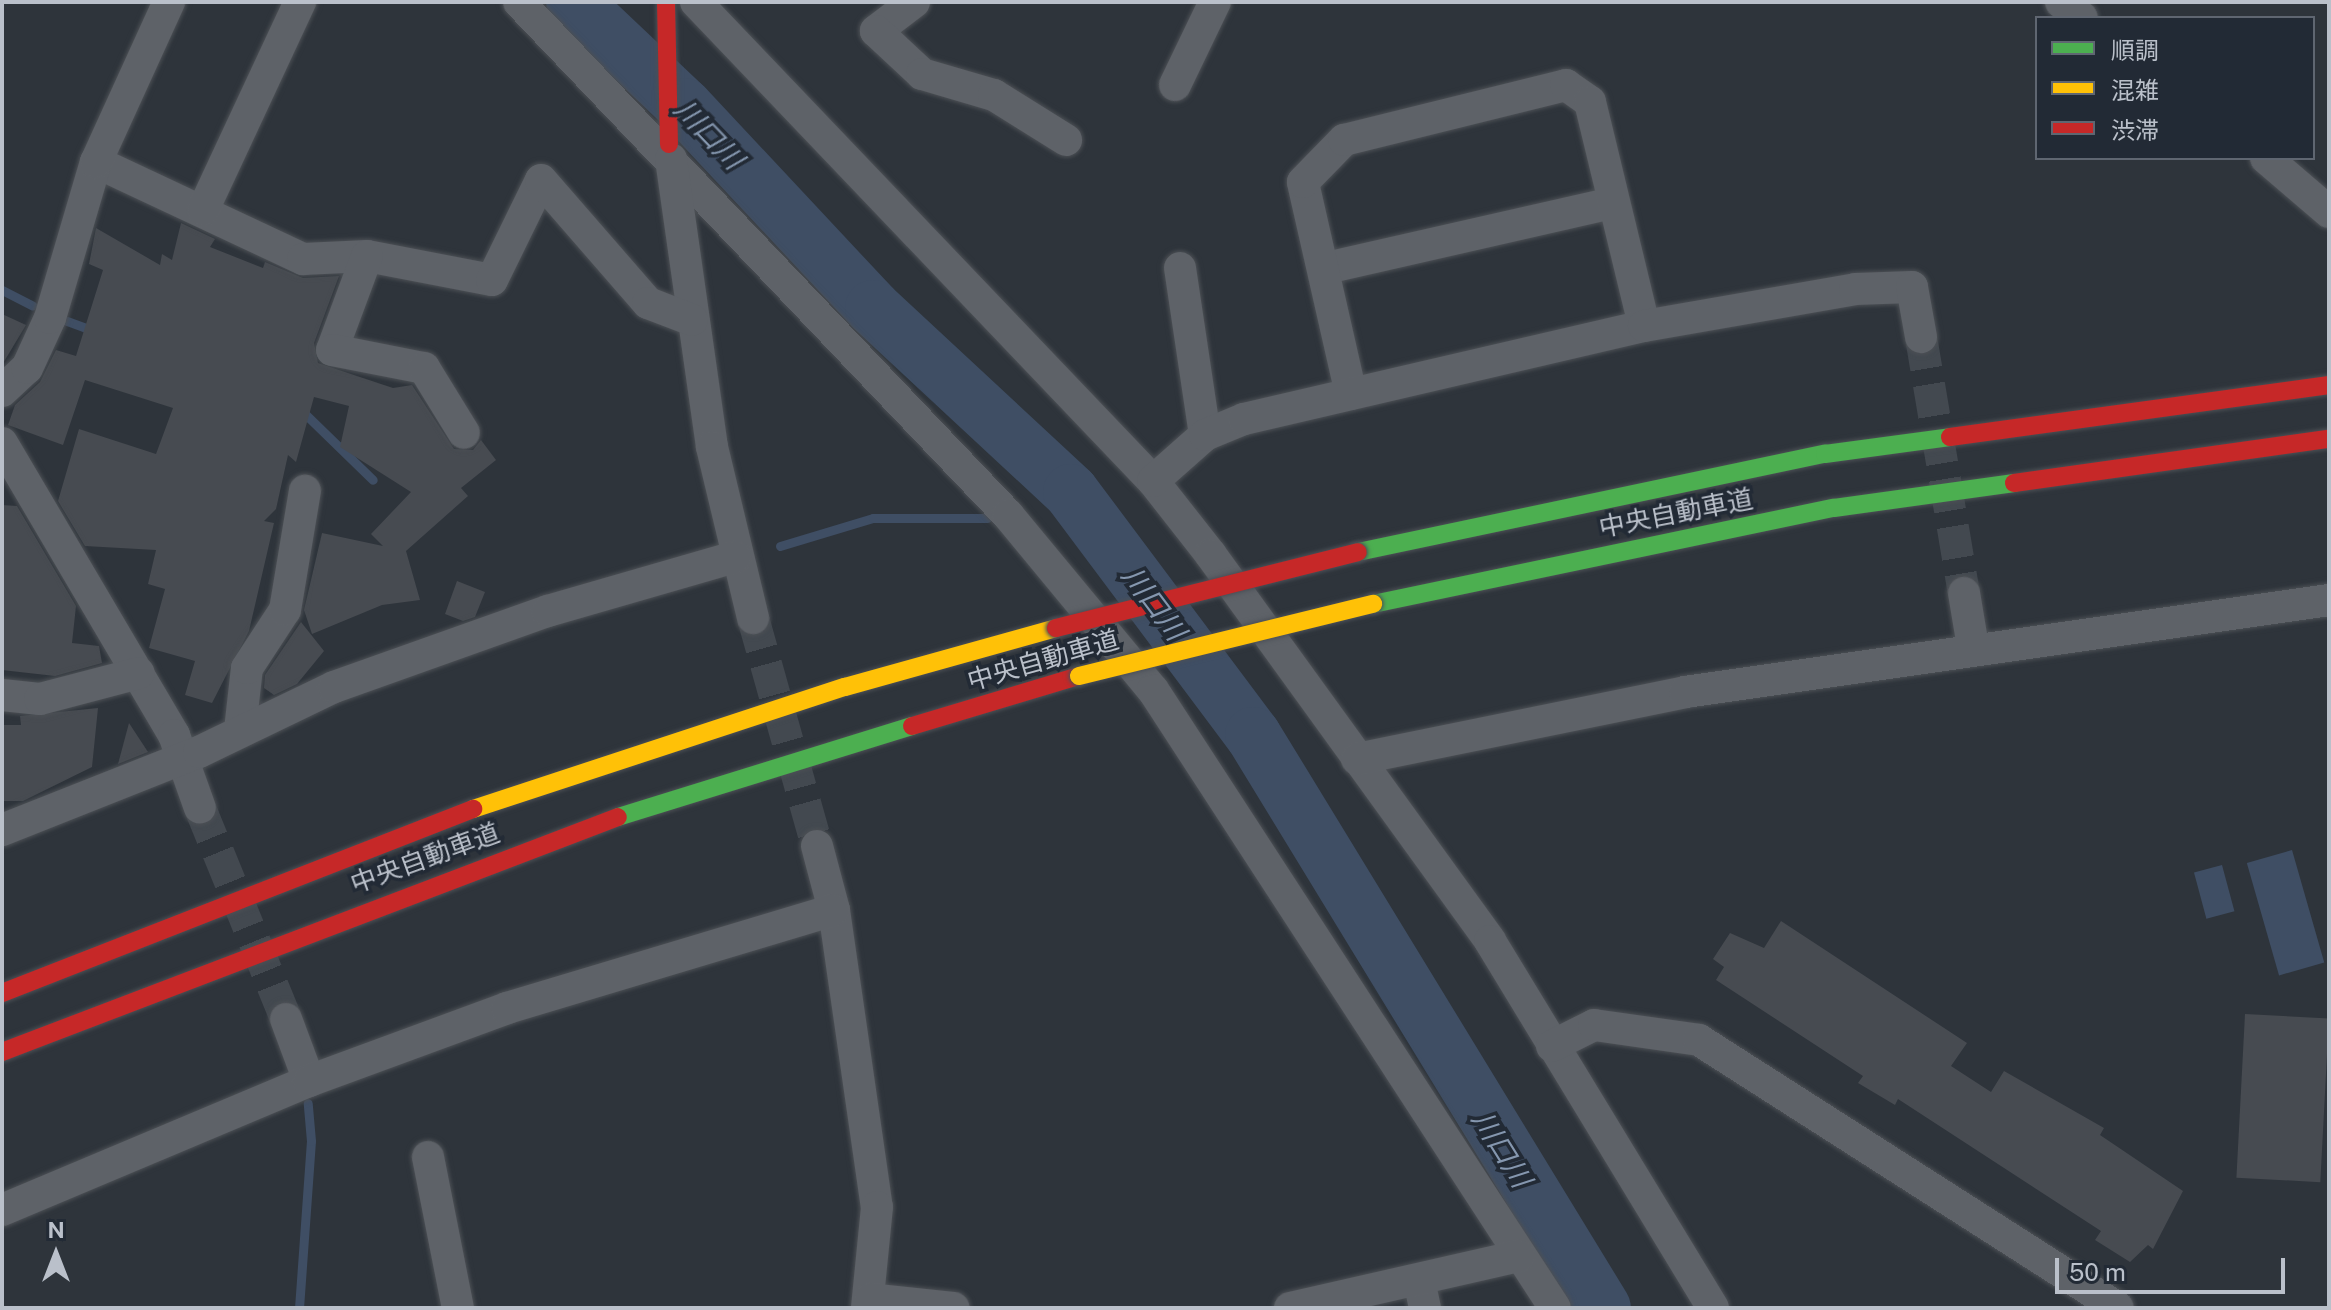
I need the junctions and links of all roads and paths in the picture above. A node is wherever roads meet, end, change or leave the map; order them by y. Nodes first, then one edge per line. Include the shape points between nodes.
1 (169, 2) edge
2 (300, 2) edge
3 (519, 2) edge
4 (666, 2) edge
5 (696, 2) edge
6 (914, 2) edge
7 (1215, 2) edge
8 (2061, 2) edge
9 (2079, 16) edge
10 (1175, 85) dead end
11 (1066, 140) dead end
12 (670, 155) junction
13 (2268, 160) edge
14 (96, 162) junction
15 (1611, 203) junction
16 (203, 210) junction
17 (2329, 212) edge
18 (367, 256) junction
19 (1180, 268) dead end
20 (1326, 268) junction
21 (692, 320) junction
22 (1644, 326) junction
23 (1921, 337) tunnel mouth
24 (2329, 385) edge
25 (2, 391) edge
26 (1351, 394) junction
27 (464, 433) dead end
28 (1205, 435) junction
29 (2329, 439) edge
30 (2, 443) edge
31 (1153, 481) junction
32 (305, 491) dead end
33 (735, 557) junction
34 (1964, 593) tunnel mouth
35 (2329, 600) edge
36 (753, 618) tunnel mouth
37 (1973, 647) junction
38 (139, 673) junction
39 (2, 695) edge
40 (240, 730) junction
41 (183, 758) junction
42 (1357, 759) junction
43 (200, 808) tunnel mouth
44 (2, 830) edge
45 (817, 846) tunnel mouth
46 (834, 910) junction
47 (2, 993) edge
48 (286, 1019) tunnel mouth
49 (1552, 1046) junction
50 (2, 1052) edge
51 (309, 1081) junction
52 (428, 1157) dead end
53 (2, 1210) edge
54 (1519, 1256) junction
55 (1422, 1294) edge
56 (869, 1303) edge
57 (458, 1308) edge
58 (954, 1308) edge
59 (1290, 1308) edge
60 (1555, 1308) edge
61 (1713, 1308) edge
62 (2118, 1308) edge

1 - 14 street
2 - 16 street
3 - 12 street
4 - 12 main road
5 - 31 street
6 - 11 street via 876,31 922,74 994,95
7 - 10 street
8 - 9 street
12 - 21 street
12 - 54 street via 1008,515 1153,690
13 - 17 street
14 - 16 street
14 - 25 street via 50,318 27,368
15 - 20 street
15 - 20 street via 1590,102 1566,85 1344,140 1303,182
15 - 22 street
16 - 18 street via 303,259
18 - 21 street via 492,280 541,180 648,303
18 - 27 street via 332,350 424,368
19 - 28 street
20 - 26 street
21 - 33 street
22 - 23 street via 1855,289 1912,287
22 - 26 street
24 - 47 main road, 中央自動車道, bridge via 1825,454 1358,552 1056,628 845,687 473,809
26 - 28 street via 1268,411
28 - 31 street
29 - 50 main road, 中央自動車道, bridge via 1834,508 1373,604 1079,676 850,743 524,850 284,938
30 - 38 street
31 - 42 street via 1287,654
32 - 40 street via 285,610 247,668
33 - 36 street
33 - 40 street via 548,611 334,687
34 - 37 street
35 - 37 street
37 - 42 street via 1685,692
38 - 39 street via 40,699
38 - 41 street
40 - 41 street
41 - 43 street
41 - 44 street
42 - 49 street via 1490,941
45 - 46 street
46 - 51 street via 507,1008
46 - 56 street via 877,1207
48 - 51 street
49 - 61 street
49 - 62 street via 1594,1025 1699,1040
51 - 53 street
52 - 57 street
54 - 55 street
54 - 60 street
55 - 59 street
56 - 58 street

